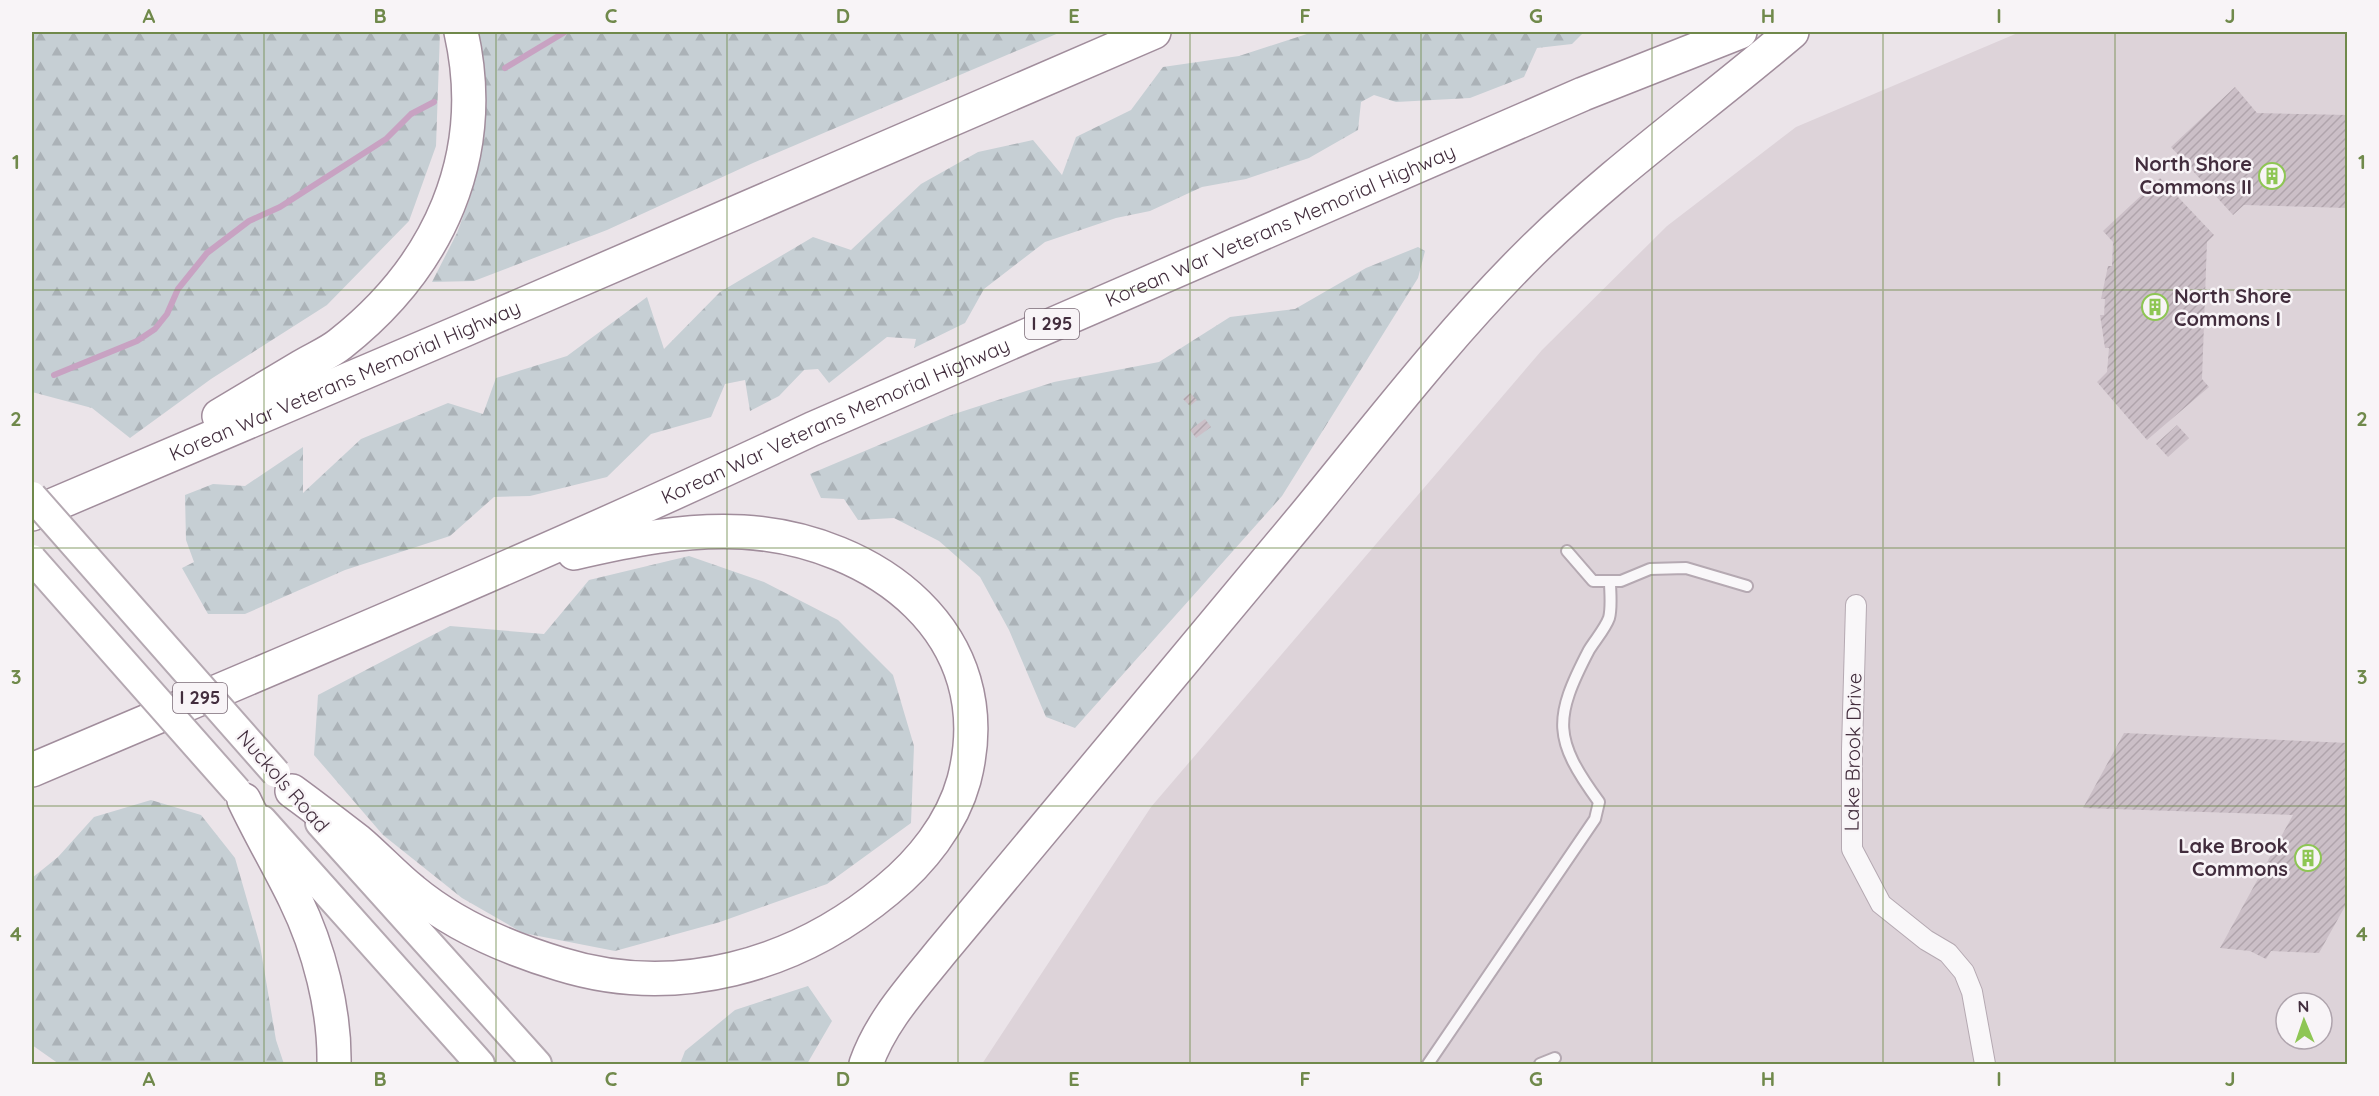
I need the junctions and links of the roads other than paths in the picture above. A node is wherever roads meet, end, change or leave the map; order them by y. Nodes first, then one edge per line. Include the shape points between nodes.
1 (461, 32) edge
2 (1154, 32) edge
3 (1740, 32) edge
4 (1792, 32) edge
5 (92, 488) junction
6 (32, 496) edge
7 (32, 514) edge
8 (1566, 551) dead end
9 (32, 559) edge
10 (1610, 581) junction
11 (1747, 586) dead end
12 (1856, 605) dead end
13 (368, 626) junction
14 (32, 770) edge
15 (284, 782) junction
16 (241, 796) junction
17 (1555, 1058) dead end
18 (334, 1065) edge
19 (480, 1065) edge
20 (537, 1065) edge
21 (866, 1065) edge
22 (1428, 1065) edge
23 (1539, 1065) edge
24 (1985, 1065) edge

1 - 5 highway via 471,96 470,128 462,165 436,231 400,284 339,344
2 - 5 highway, Korean War Veterans Memorial Highway
3 - 13 highway, Korean War Veterans Memorial Highway / I 295 via 1583,94
4 - 21 highway via 1595,191 1503,281 927,970 881,1030
5 - 7 highway, Korean War Veterans Memorial Highway
6 - 15 main road, Nuckols Road, bridge
8 - 10 lane via 1593,581
9 - 16 main road, Nuckols Road, bridge
10 - 11 lane via 1621,581 1650,569 1686,568
10 - 22 lane via 1609,618 1589,650 1562,719 1569,754 1599,802 1595,819
12 - 24 street, Lake Brook Drive via 1852,849 1881,904 1948,953 1964,972 1972,992
13 - 14 highway, Korean War Veterans Memorial Highway / I 295
13 - 15 highway via 567,555 647,536 747,532 800,542 843,556 884,576 922,607 941,632 954,653 968,697 970,751 963,782 949,817 934,840 897,881 863,910 797,949 757,964 668,979 629,977 558,964 461,922 415,893
15 - 20 main road, Nuckols Road
16 - 18 highway via 296,900 317,958 330,1011
16 - 19 main road, Nuckols Road
17 - 23 lane

